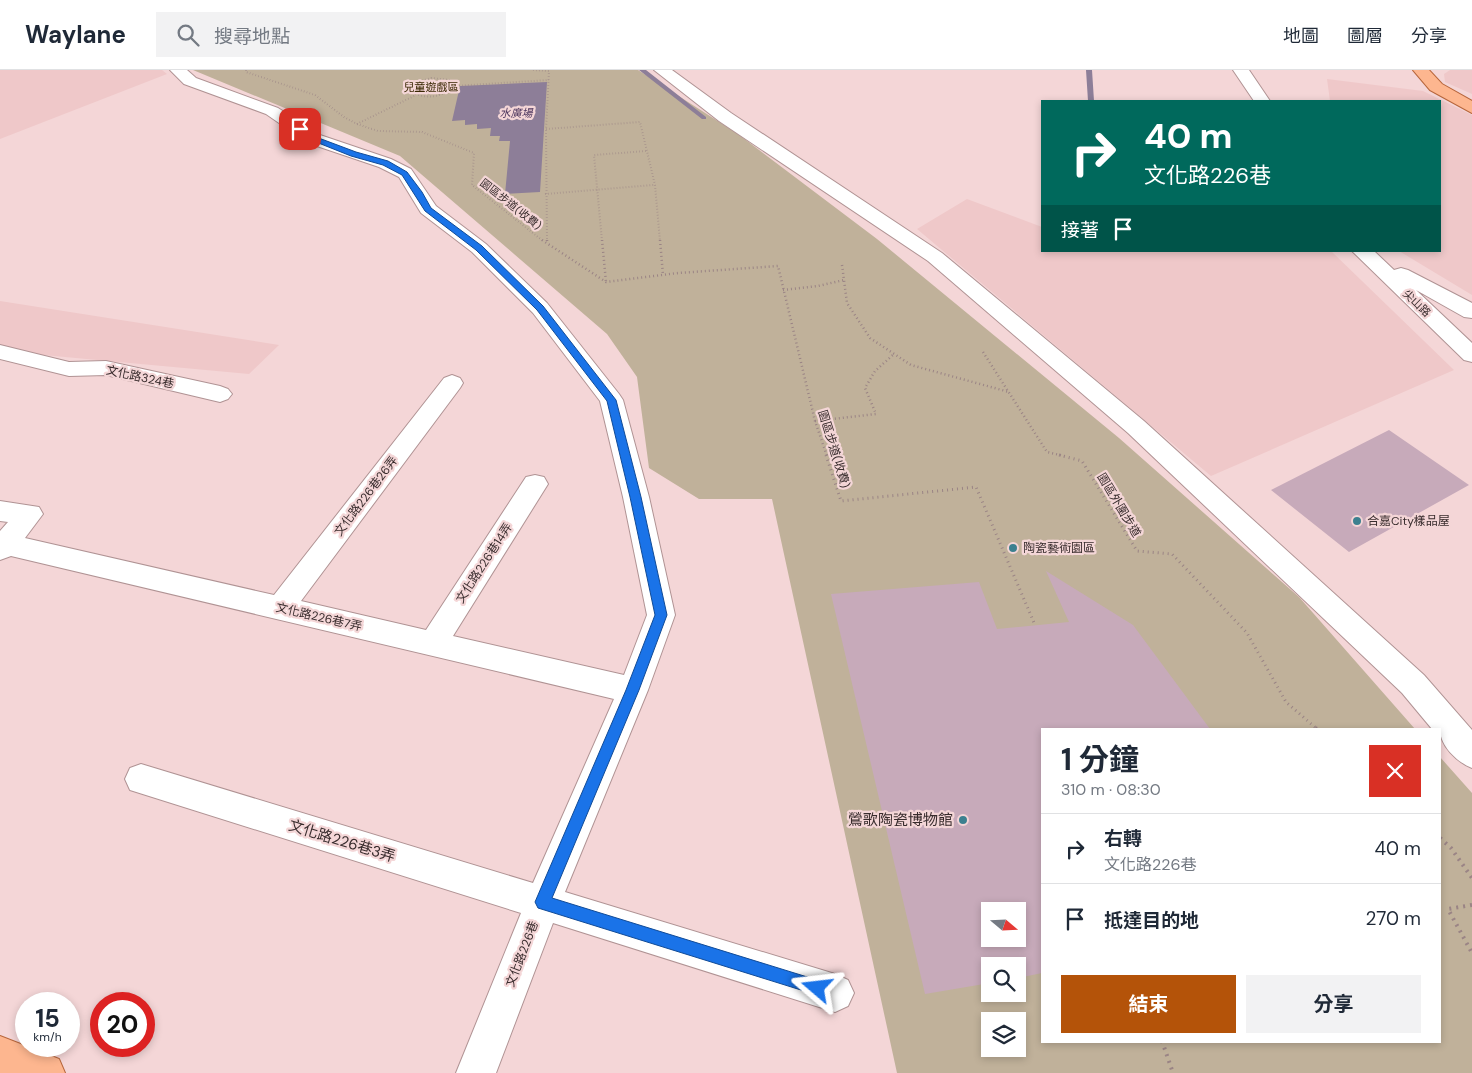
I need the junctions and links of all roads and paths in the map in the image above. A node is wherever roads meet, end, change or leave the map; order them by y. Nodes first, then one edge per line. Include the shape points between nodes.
1 (178, 70) edge
2 (246, 70) edge
3 (533, 70) edge
4 (662, 70) edge
5 (1241, 70) edge
6 (1421, 70) edge
7 (549, 80) junction
8 (453, 86) junction
9 (416, 95) junction
10 (1261, 100) edge
11 (1472, 108) edge
12 (357, 124) junction
13 (546, 129) junction
14 (647, 151) junction
15 (654, 185) junction
16 (598, 189) junction
17 (545, 194) junction
18 (547, 244) junction
19 (1365, 254) edge
20 (842, 265) dead end
21 (663, 275) junction
22 (844, 280) junction
23 (606, 282) junction
24 (783, 290) junction
25 (1472, 312) edge
26 (0, 352) edge
27 (982, 352) dead end
28 (894, 354) junction
29 (1472, 355) edge
30 (452, 384) dead end
31 (1009, 392) junction
32 (220, 394) dead end
33 (815, 421) junction
34 (535, 484) dead end
35 (0, 511) edge
36 (3, 547) edge
37 (280, 608) junction
38 (1035, 625) dead end
39 (433, 643) junction
40 (633, 690) junction
41 (1316, 728) edge
42 (1472, 753) edge
43 (141, 779) dead end
44 (1441, 839) edge
45 (1472, 878) edge
46 (543, 902) junction
47 (1472, 905) edge
48 (1472, 953) edge
49 (835, 993) dead end
50 (1163, 1043) edge
51 (0, 1056) edge
52 (45, 1073) edge
53 (476, 1073) edge
54 (1173, 1073) edge

1 - 40 street, 文化路226巷 via 190,81 272,111 314,139 386,163 405,174 428,209 479,248 540,308 598,382 611,400 661,615
2 - 12 path, 園區步道(收費) via 315,95
3 - 7 path via 549,71
4 - 42 street via 725,117 935,257 1136,427 1413,684
5 - 10 street
6 - 11 main road via 1436,87
7 - 8 path
7 - 13 path, 園區步道(收費)
8 - 9 path via 442,94
8 - 9 path via 445,78 423,79 410,88
9 - 12 path
12 - 18 path, 園區步道(收費) via 378,131 422,132 474,154 472,185
13 - 14 path via 640,122
13 - 17 path, 園區步道(收費)
14 - 15 path
14 - 16 path via 594,155
15 - 16 path
15 - 21 path
16 - 17 path
16 - 23 path
17 - 18 path, 園區步道(收費)
18 - 23 path, 園區步道(收費)
19 - 25 street
19 - 29 street, 尖山路
20 - 22 path
21 - 23 path, 園區步道(收費)
21 - 24 path, 園區步道(收費) via 778,266
22 - 24 path
22 - 28 path via 847,302 870,338
24 - 33 path, 園區步道(收費)
26 - 32 street, 文化路324巷 via 69,369 106,368
27 - 31 path, 園區外圍步道
28 - 31 path via 911,365
28 - 33 path via 875,372 865,388 876,414
30 - 37 street, 文化路226巷26弄
31 - 41 path, 園區外圍步道 via 1047,452 1082,461 1137,551 1172,554 1247,633 1286,702
33 - 38 path, 園區步道(收費) via 841,501 976,487
34 - 39 street, 文化路226巷14弄
35 - 36 street via 30,514
36 - 37 street, 文化路226巷7弄
37 - 39 street, 文化路226巷7弄
39 - 40 street, 文化路226巷7弄
40 - 46 street, 文化路226巷
43 - 46 street, 文化路226巷3弄
44 - 45 path
46 - 49 street, 文化路226巷3弄
46 - 53 street, 文化路226巷
47 - 48 path via 1448,909
50 - 54 path
51 - 52 main road

